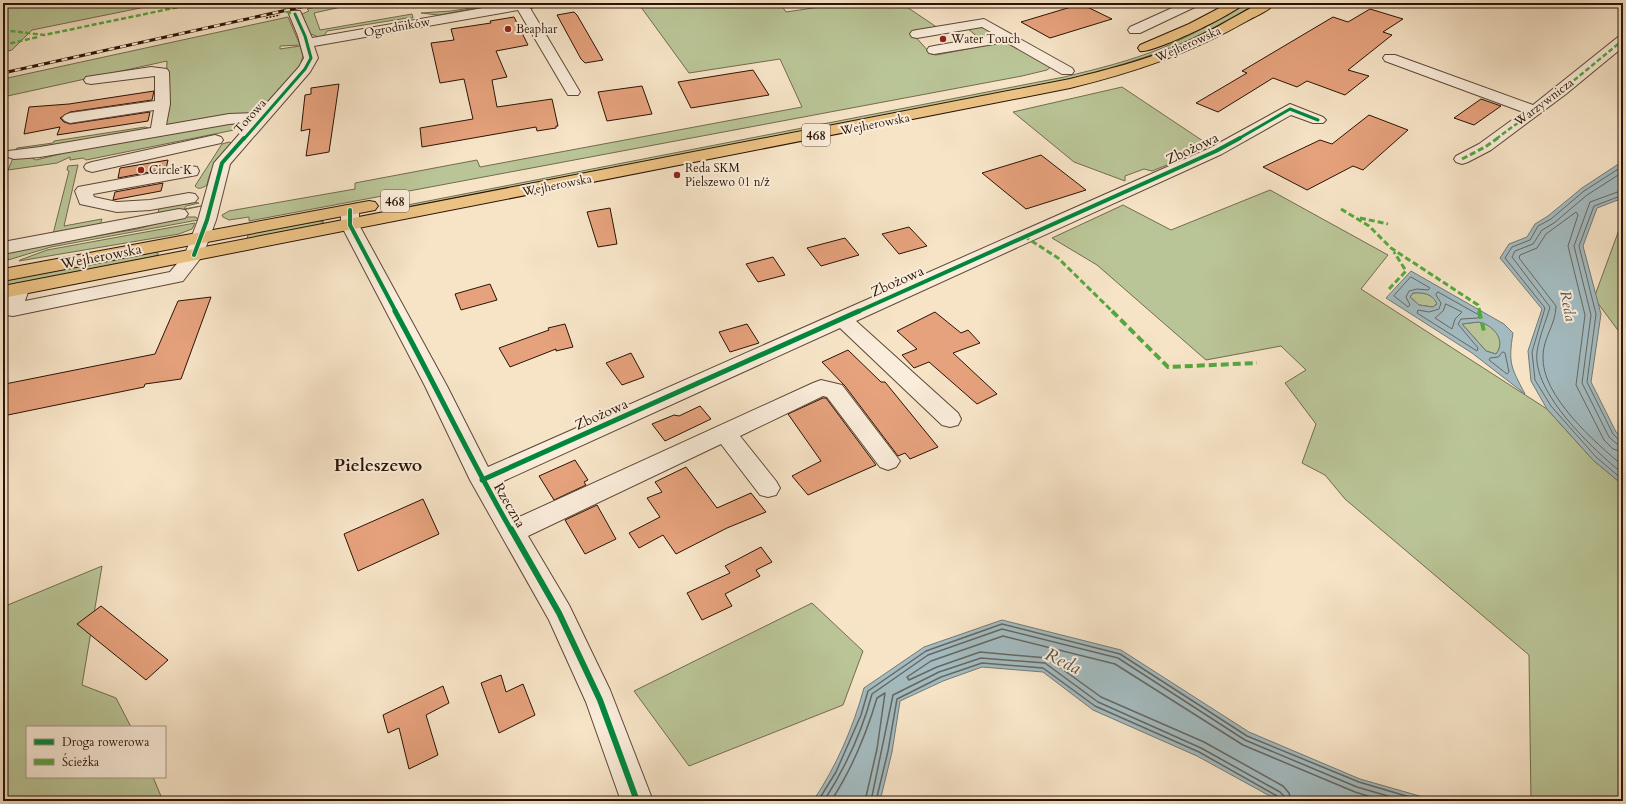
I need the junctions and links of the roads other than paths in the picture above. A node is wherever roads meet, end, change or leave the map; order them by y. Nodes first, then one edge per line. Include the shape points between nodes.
1 (1194, 3) edge
2 (1238, 3) edge
3 (1269, 3) edge
4 (528, 4) edge
5 (288, 14) road end
6 (959, 27) junction
7 (1135, 30) dead end
8 (917, 34) dead end
9 (1009, 37) junction
10 (1623, 40) edge
11 (307, 43) junction
12 (976, 43) junction
13 (934, 50) dead end
14 (1390, 58) dead end
15 (1067, 71) junction
16 (91, 80) dead end
17 (573, 92) dead end
18 (162, 104) junction
19 (1533, 110) junction
20 (261, 117) junction
21 (70, 118) dead end
22 (1318, 120) dead end
23 (158, 130) junction
24 (247, 133) junction
25 (215, 140) junction
26 (14, 154) dead end
27 (1462, 159) dead end
28 (92, 166) dead end
29 (191, 171) junction
30 (189, 198) junction
31 (212, 201) junction
32 (350, 217) junction
33 (197, 246) junction
34 (3, 248) edge
35 (3, 275) edge
36 (11, 291) edge
37 (842, 319) junction
38 (950, 419) dead end
39 (724, 432) junction
40 (888, 461) dead end
41 (482, 480) junction
42 (768, 488) dead end
43 (512, 532) junction
44 (637, 801) edge

1 - 7 street
2 - 15 main road, Wejherowska / 468 via 1194,27 1150,46
3 - 32 main road, Wejherowska / 468 via 1180,50 1076,83 987,102
4 - 11 street, Ogrodników
4 - 17 street
5 - 11 street, Torowa
6 - 8 street
6 - 9 street via 984,23
6 - 12 street
9 - 12 street
9 - 15 street
10 - 19 street, Warzywnicza via 1561,91
11 - 20 street, Torowa via 311,58 306,69
12 - 13 street
14 - 19 street
15 - 32 main road, Wejherowska / 468
16 - 18 street via 151,71 162,72
18 - 21 street
18 - 23 street
19 - 27 street, Warzywnicza via 1485,147
20 - 23 street, Torowa via 229,119
20 - 24 street, Torowa
22 - 37 street, Zbożowa via 1290,109 1216,151
23 - 26 street, Torowa via 40,152
24 - 25 street
24 - 31 street, Torowa via 222,163
25 - 28 street
25 - 29 street via 192,160
29 - 30 street
29 - 30 street via 84,191 86,200 117,207 150,205
30 - 31 street
31 - 33 street, Torowa
31 - 34 street
32 - 33 main road, Wejherowska / 468
32 - 41 street, Rzeczna
33 - 35 main road, Wejherowska / 468
33 - 36 street via 176,277 13,310
37 - 38 street
37 - 41 street, Zbożowa
39 - 40 street via 821,388 834,390
39 - 42 street
39 - 43 street
41 - 43 street, Rzeczna
43 - 44 street, Rzeczna via 558,613 600,700

